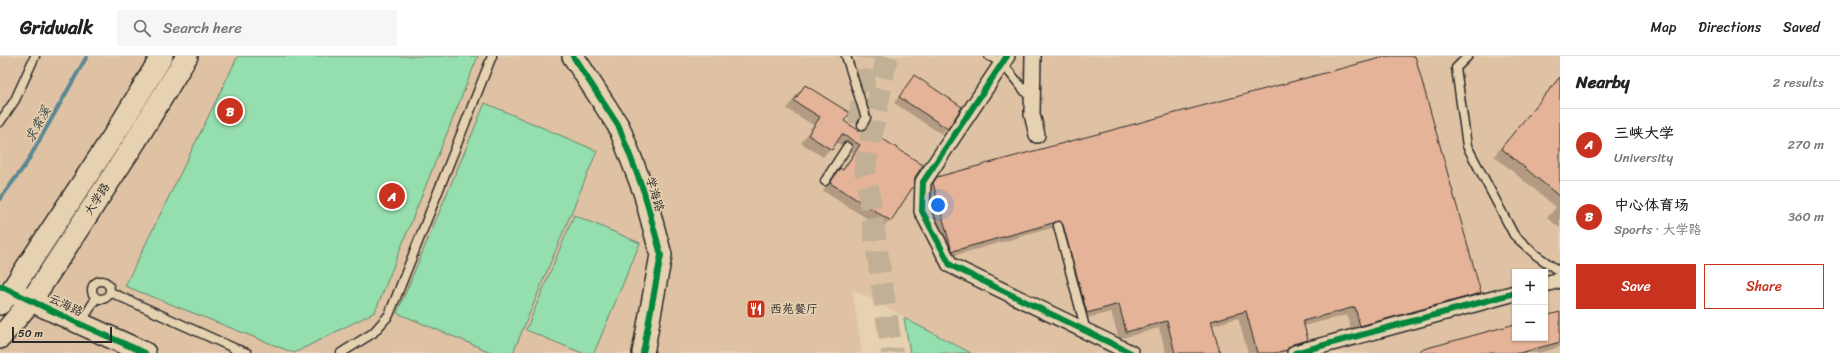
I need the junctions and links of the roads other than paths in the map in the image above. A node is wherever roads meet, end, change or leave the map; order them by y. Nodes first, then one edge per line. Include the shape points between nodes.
1 (35, 56) edge
2 (162, 56) edge
3 (187, 56) edge
4 (492, 56) edge
5 (573, 56) edge
6 (846, 56) edge
7 (1033, 56) edge
8 (1468, 56) edge
9 (999, 58) edge
10 (1032, 101) junction
11 (0, 122) edge
12 (862, 125) dead end
13 (1037, 135) dead end
14 (847, 147) dead end
15 (825, 181) dead end
16 (1058, 226) dead end
17 (1560, 272) edge
18 (1560, 280) edge
19 (1548, 283) edge
20 (110, 292) junction
21 (1512, 293) edge
22 (4, 294) edge
23 (96, 298) junction
24 (31, 301) junction
25 (80, 324) junction
26 (1086, 332) junction
27 (0, 338) edge
28 (235, 351) edge
29 (145, 353) edge
30 (247, 353) edge
31 (341, 353) edge
32 (643, 353) edge
33 (1131, 353) edge
34 (1295, 353) edge

1 - 11 lane via 15,100
2 - 22 main road, 大学路 via 118,129
3 - 24 main road, 大学路 via 135,142
4 - 31 lane via 388,315 373,333
5 - 32 main road, 学海路 via 619,127 644,192 661,255
6 - 12 lane via 866,118
7 - 10 street
8 - 17 lane via 1456,68 1467,146 1514,235
9 - 10 lane
9 - 26 street via 923,182 922,211 950,265
10 - 13 street
14 - 15 lane
16 - 26 lane
18 - 19 street
20 - 23 lane via 107,297
20 - 23 lane via 109,285 104,280 97,281 92,286 92,293
20 - 28 lane
21 - 34 street
22 - 24 main road, 云海路
23 - 25 lane
24 - 25 main road, 云海路
24 - 27 main road, 大学路
25 - 29 main road, 云海路
26 - 33 street
28 - 30 lane

